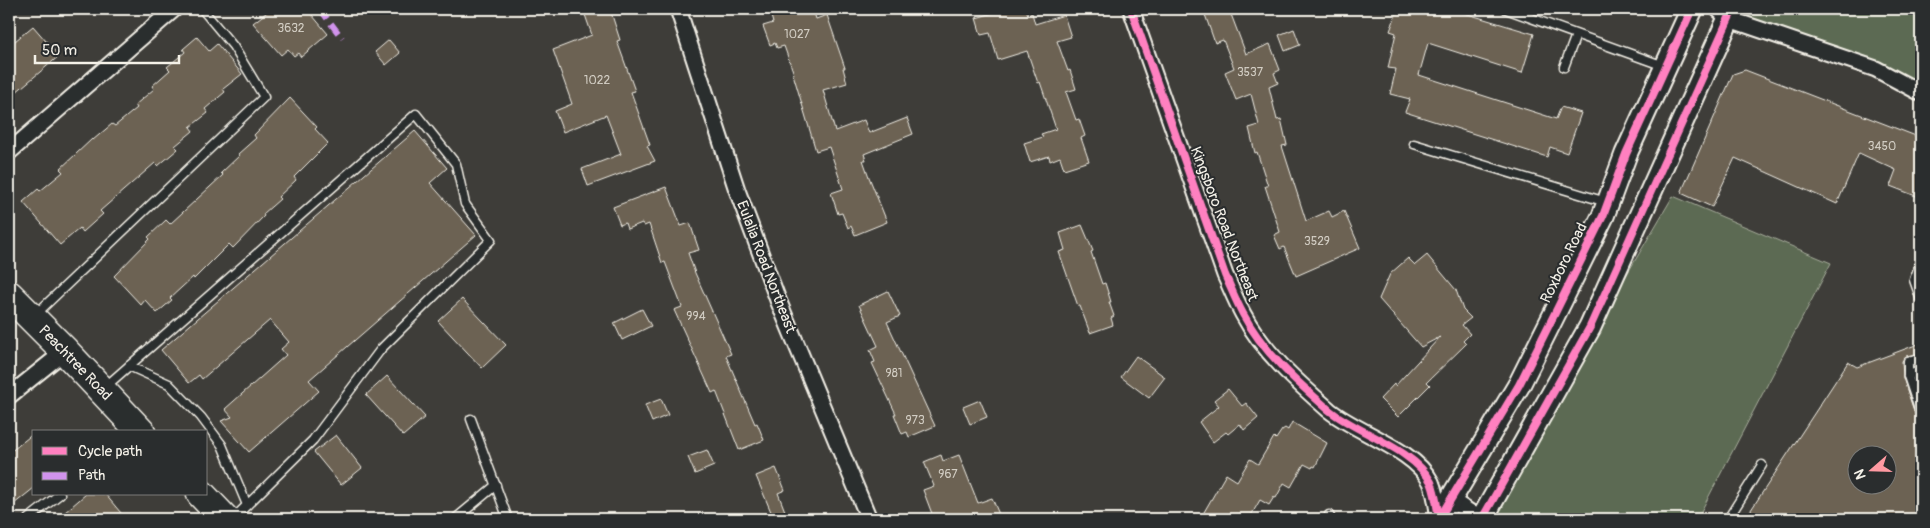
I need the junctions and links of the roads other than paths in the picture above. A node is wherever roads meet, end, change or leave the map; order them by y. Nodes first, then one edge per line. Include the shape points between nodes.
1 (174, 9) edge
2 (202, 9) edge
3 (678, 9) edge
4 (1131, 9) edge
5 (1506, 9) edge
6 (1692, 9) edge
7 (1727, 12) edge
8 (1576, 34) junction
9 (1564, 67) dead end
10 (1666, 67) junction
11 (1921, 93) edge
12 (1414, 144) dead end
13 (9, 152) edge
14 (1608, 202) junction
15 (1921, 261) edge
16 (9, 295) edge
17 (1921, 300) edge
18 (32, 318) junction
19 (64, 351) junction
20 (1921, 358) edge
21 (129, 366) junction
22 (1921, 370) edge
23 (1908, 376) junction
24 (101, 390) junction
25 (9, 396) edge
26 (1921, 415) edge
27 (471, 419) dead end
28 (139, 430) edge
29 (1762, 465) dead end
30 (496, 485) junction
31 (57, 496) edge
32 (205, 496) edge
33 (1451, 500) junction
34 (236, 512) edge
35 (28, 519) edge
36 (232, 519) edge
37 (456, 519) edge
38 (508, 519) edge
39 (869, 519) edge
40 (1439, 519) edge
41 (1481, 519) edge
42 (1728, 519) edge

1 - 13 street
2 - 18 lane via 232,46 264,97
3 - 39 street, Eulalia Road Northeast via 774,291
4 - 40 street, Kingsboro Road Northeast via 1226,275 1244,315 1268,350 1332,412 1418,465 1436,494
5 - 8 lane
6 - 10 main road, Roxboro Road
7 - 11 street via 1876,70
7 - 41 main road via 1590,327
8 - 9 lane
8 - 10 lane
10 - 14 main road, Roxboro Road
12 - 14 lane
14 - 33 main road, Roxboro Road via 1519,385
15 - 17 lane via 1914,280
16 - 18 highway, Peachtree Road
18 - 19 highway, Peachtree Road
19 - 24 highway, Peachtree Road
19 - 25 street
20 - 23 lane via 1908,361
21 - 24 lane
21 - 34 lane via 169,384 201,417 222,445
21 - 34 lane via 416,114 456,164 465,204 491,240 381,349 313,440
22 - 23 lane
23 - 26 lane
24 - 28 highway, Peachtree Road
27 - 30 lane
29 - 42 lane
30 - 37 lane
30 - 38 lane
31 - 35 lane
32 - 34 highway
33 - 40 main road, Roxboro Road
33 - 41 street
34 - 36 lane

